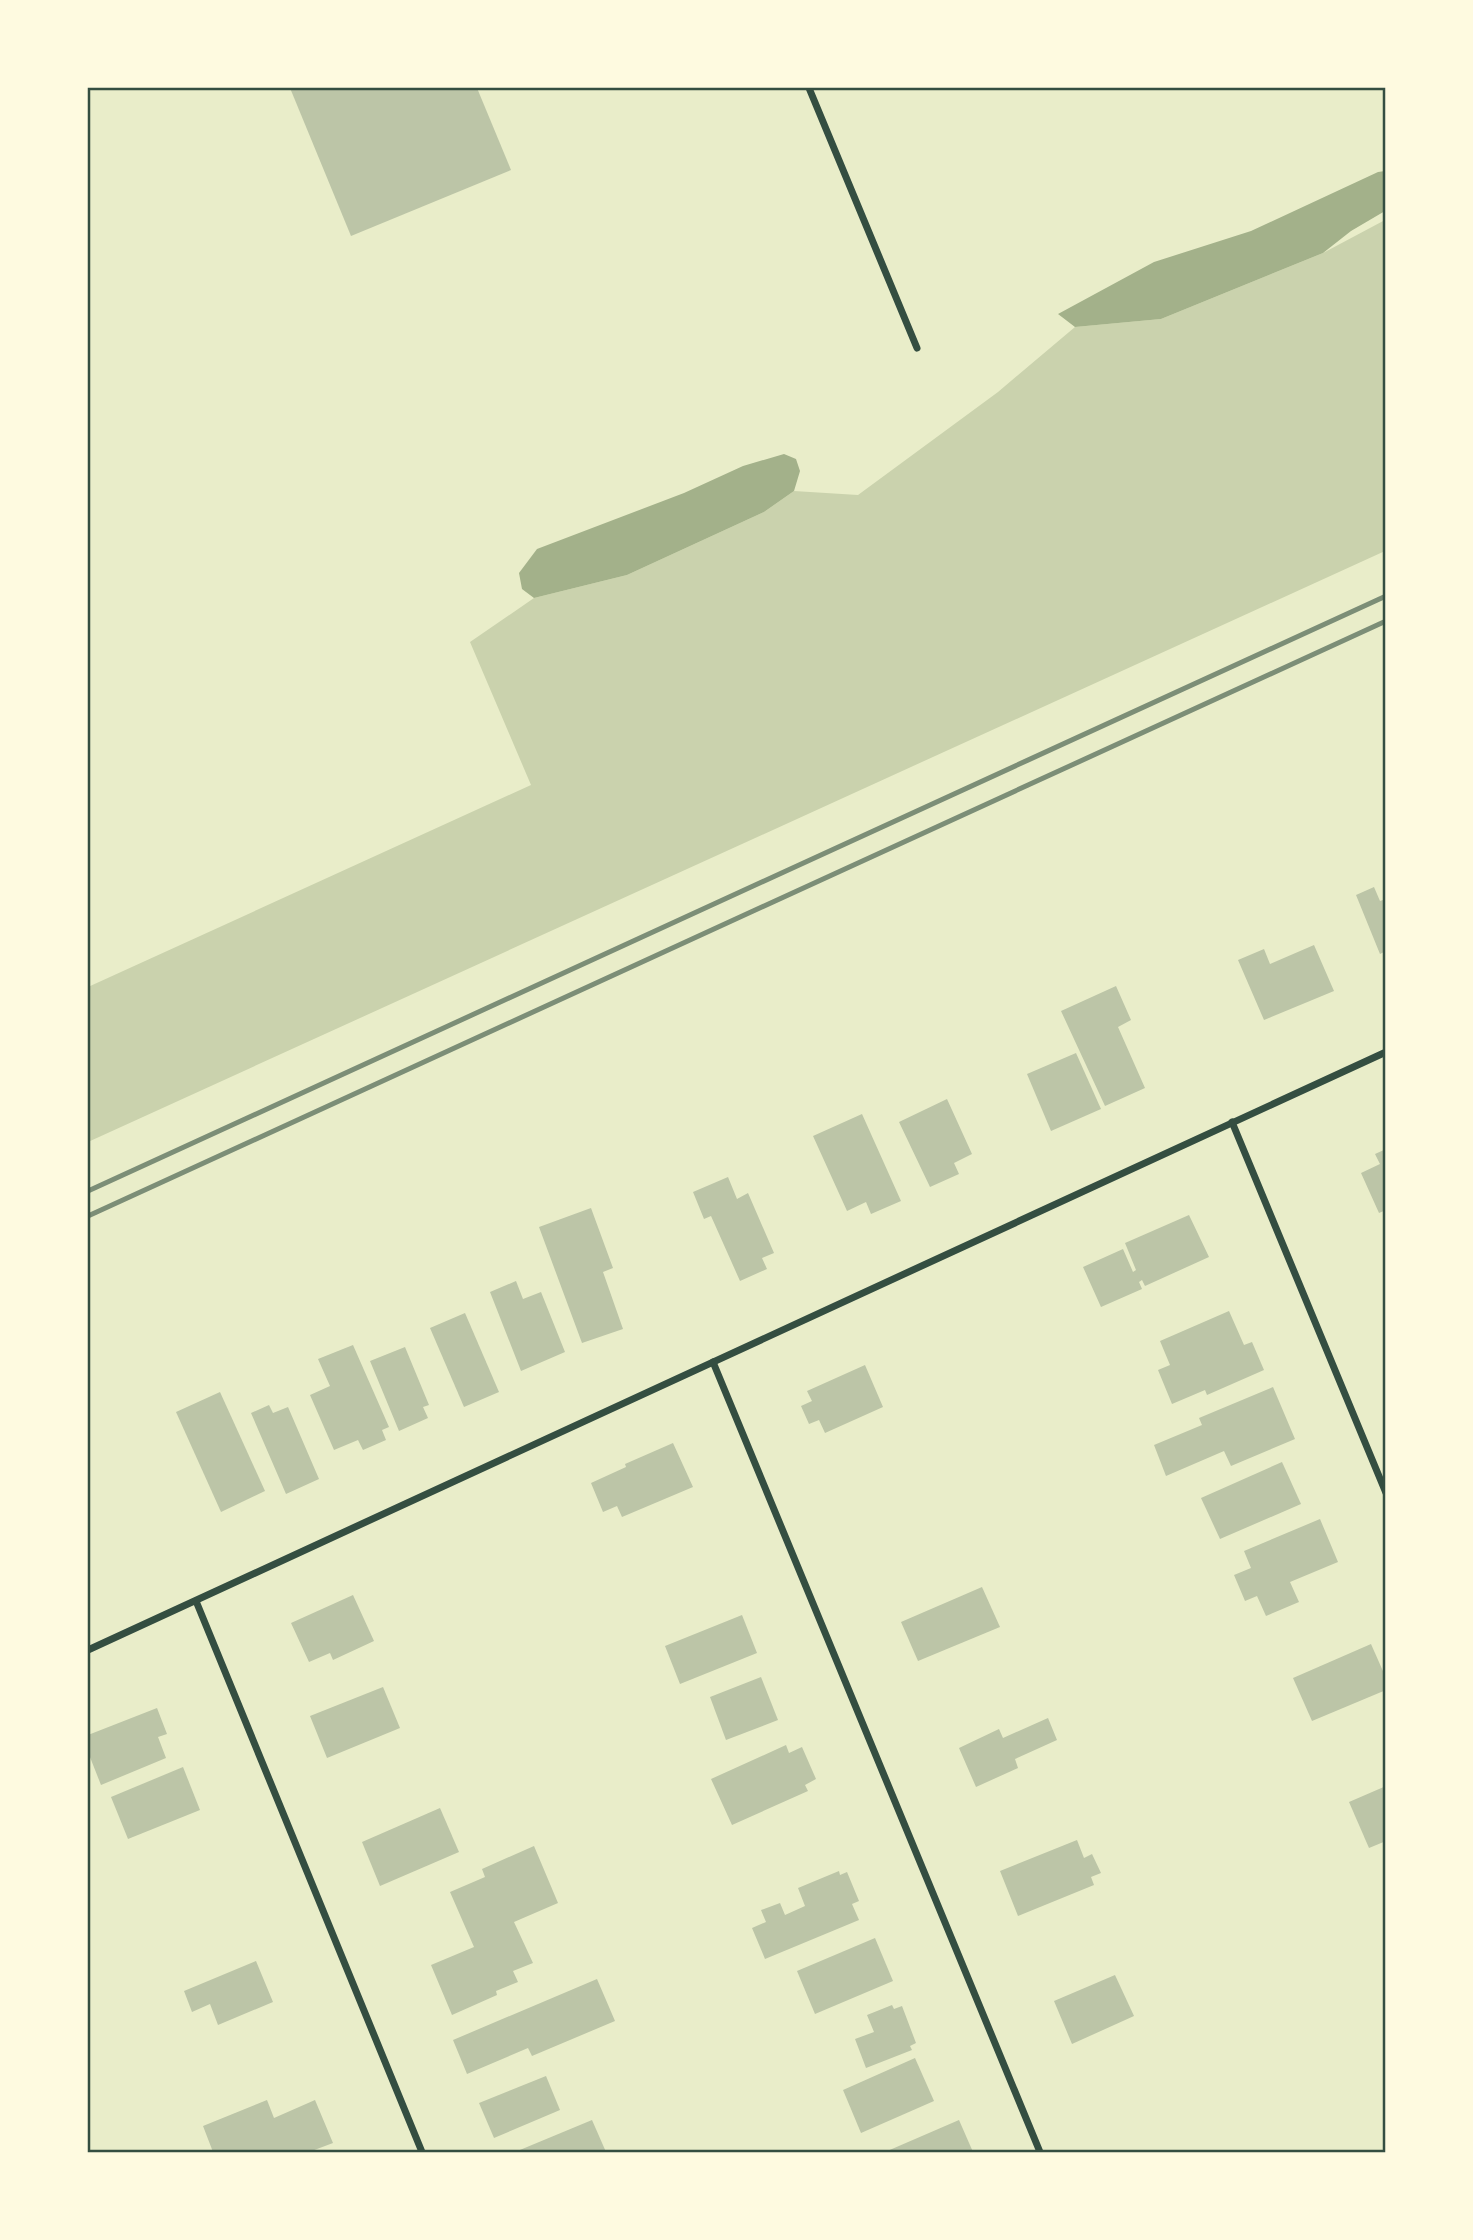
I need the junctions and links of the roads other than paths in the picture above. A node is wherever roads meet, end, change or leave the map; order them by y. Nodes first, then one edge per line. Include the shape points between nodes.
1 (809, 88) edge
2 (917, 348) dead end
3 (1385, 1052) edge
4 (1232, 1122) junction
5 (713, 1362) junction
6 (1385, 1493) edge
7 (196, 1601) junction
8 (88, 1650) edge
9 (422, 2152) edge
10 (1040, 2152) edge

1 - 2 street
3 - 4 street
4 - 5 street
4 - 6 street
5 - 7 street
5 - 10 street
7 - 8 street
7 - 9 street

